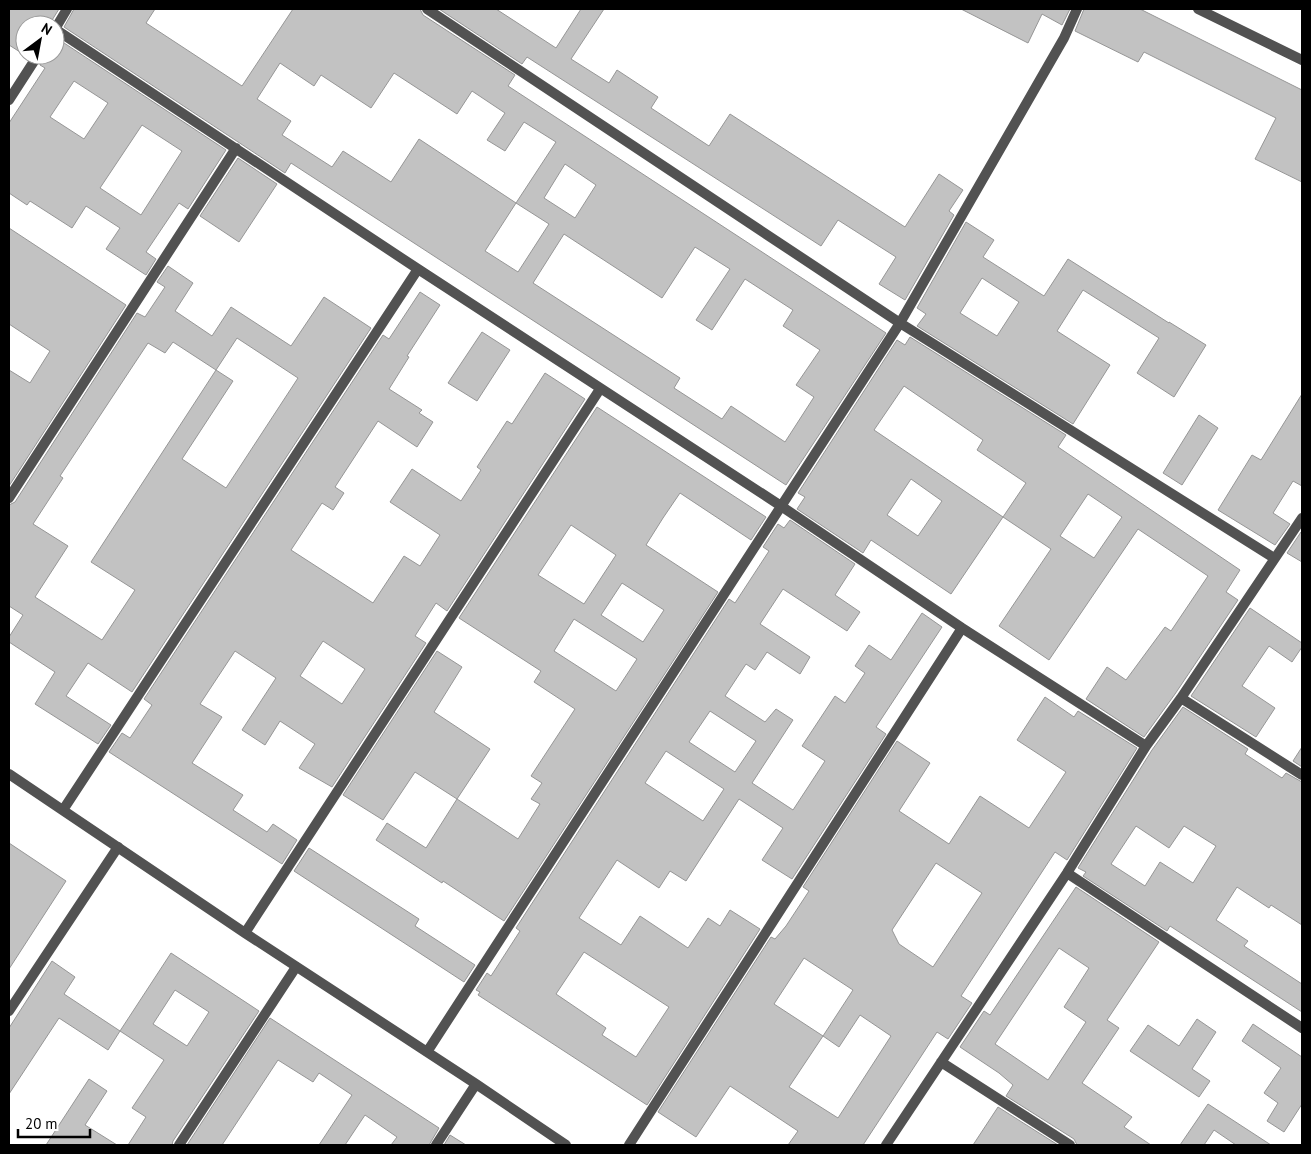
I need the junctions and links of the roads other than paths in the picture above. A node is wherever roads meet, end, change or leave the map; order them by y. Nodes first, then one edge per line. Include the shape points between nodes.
1 (427, 9) edge
2 (1077, 9) edge
3 (1198, 9) edge
4 (65, 36) edge
5 (1302, 60) edge
6 (32, 65) edge
7 (9, 100) edge
8 (236, 148) junction
9 (418, 269) junction
10 (900, 323) junction
11 (600, 389) junction
12 (9, 498) edge
13 (781, 506) junction
14 (1302, 518) edge
15 (1274, 558) junction
16 (962, 628) junction
17 (1180, 698) junction
18 (1146, 746) junction
19 (9, 774) edge
20 (1302, 775) edge
21 (63, 810) junction
22 (118, 846) junction
23 (1067, 872) junction
24 (245, 933) junction
25 (296, 967) junction
26 (9, 1012) edge
27 (1302, 1028) edge
28 (427, 1052) junction
29 (941, 1062) junction
30 (476, 1084) junction
31 (179, 1145) edge
32 (436, 1145) edge
33 (566, 1145) edge
34 (629, 1145) edge
35 (886, 1145) edge
36 (1070, 1145) edge

1 - 10 street
2 - 10 street via 1064,38
3 - 5 street
4 - 8 street
6 - 7 street
8 - 9 street
8 - 12 street
9 - 11 street
9 - 21 street
10 - 13 street
10 - 15 street
11 - 13 street
11 - 24 street
13 - 16 street
13 - 28 street
14 - 15 street
15 - 17 street
16 - 18 street
16 - 34 street
17 - 18 street
17 - 20 street
18 - 23 street
19 - 21 street
21 - 22 street
22 - 24 street
22 - 26 street
23 - 27 street
23 - 29 street
24 - 25 street
25 - 28 street
25 - 31 street
28 - 30 street
29 - 35 street
29 - 36 street
30 - 32 street
30 - 33 street

